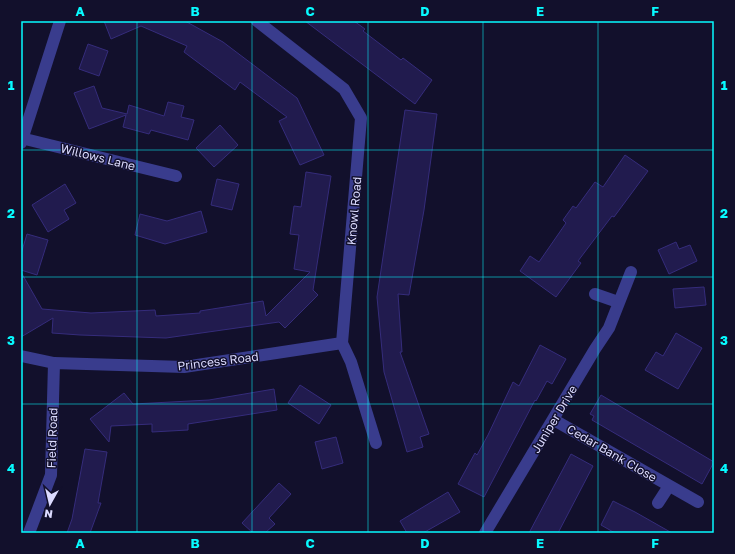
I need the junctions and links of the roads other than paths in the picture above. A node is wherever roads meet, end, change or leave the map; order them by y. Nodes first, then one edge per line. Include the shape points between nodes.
1 (60, 21) edge
2 (256, 21) edge
3 (21, 140) edge
4 (176, 176) dead end
5 (631, 272) dead end
6 (595, 294) dead end
7 (618, 302) junction
8 (342, 343) junction
9 (21, 356) edge
10 (54, 363) junction
11 (554, 420) junction
12 (376, 443) dead end
13 (669, 486) junction
14 (698, 502) dead end
15 (658, 503) dead end
16 (29, 533) edge
17 (485, 533) edge

1 - 3 street
2 - 8 street, Knowl Road via 344,89 361,118
3 - 4 street, Willows Lane
5 - 7 street, Juniper Drive
6 - 7 street
7 - 11 street, Juniper Drive via 609,328
8 - 10 street, Princess Road via 184,367
8 - 12 street via 351,362
9 - 10 street, Princess Road
10 - 16 street, Field Road via 51,475
11 - 13 street, Cedar Bank Close
11 - 17 street, Juniper Drive
13 - 14 street, Cedar Bank Close
13 - 15 street, Cedar Bank Close

